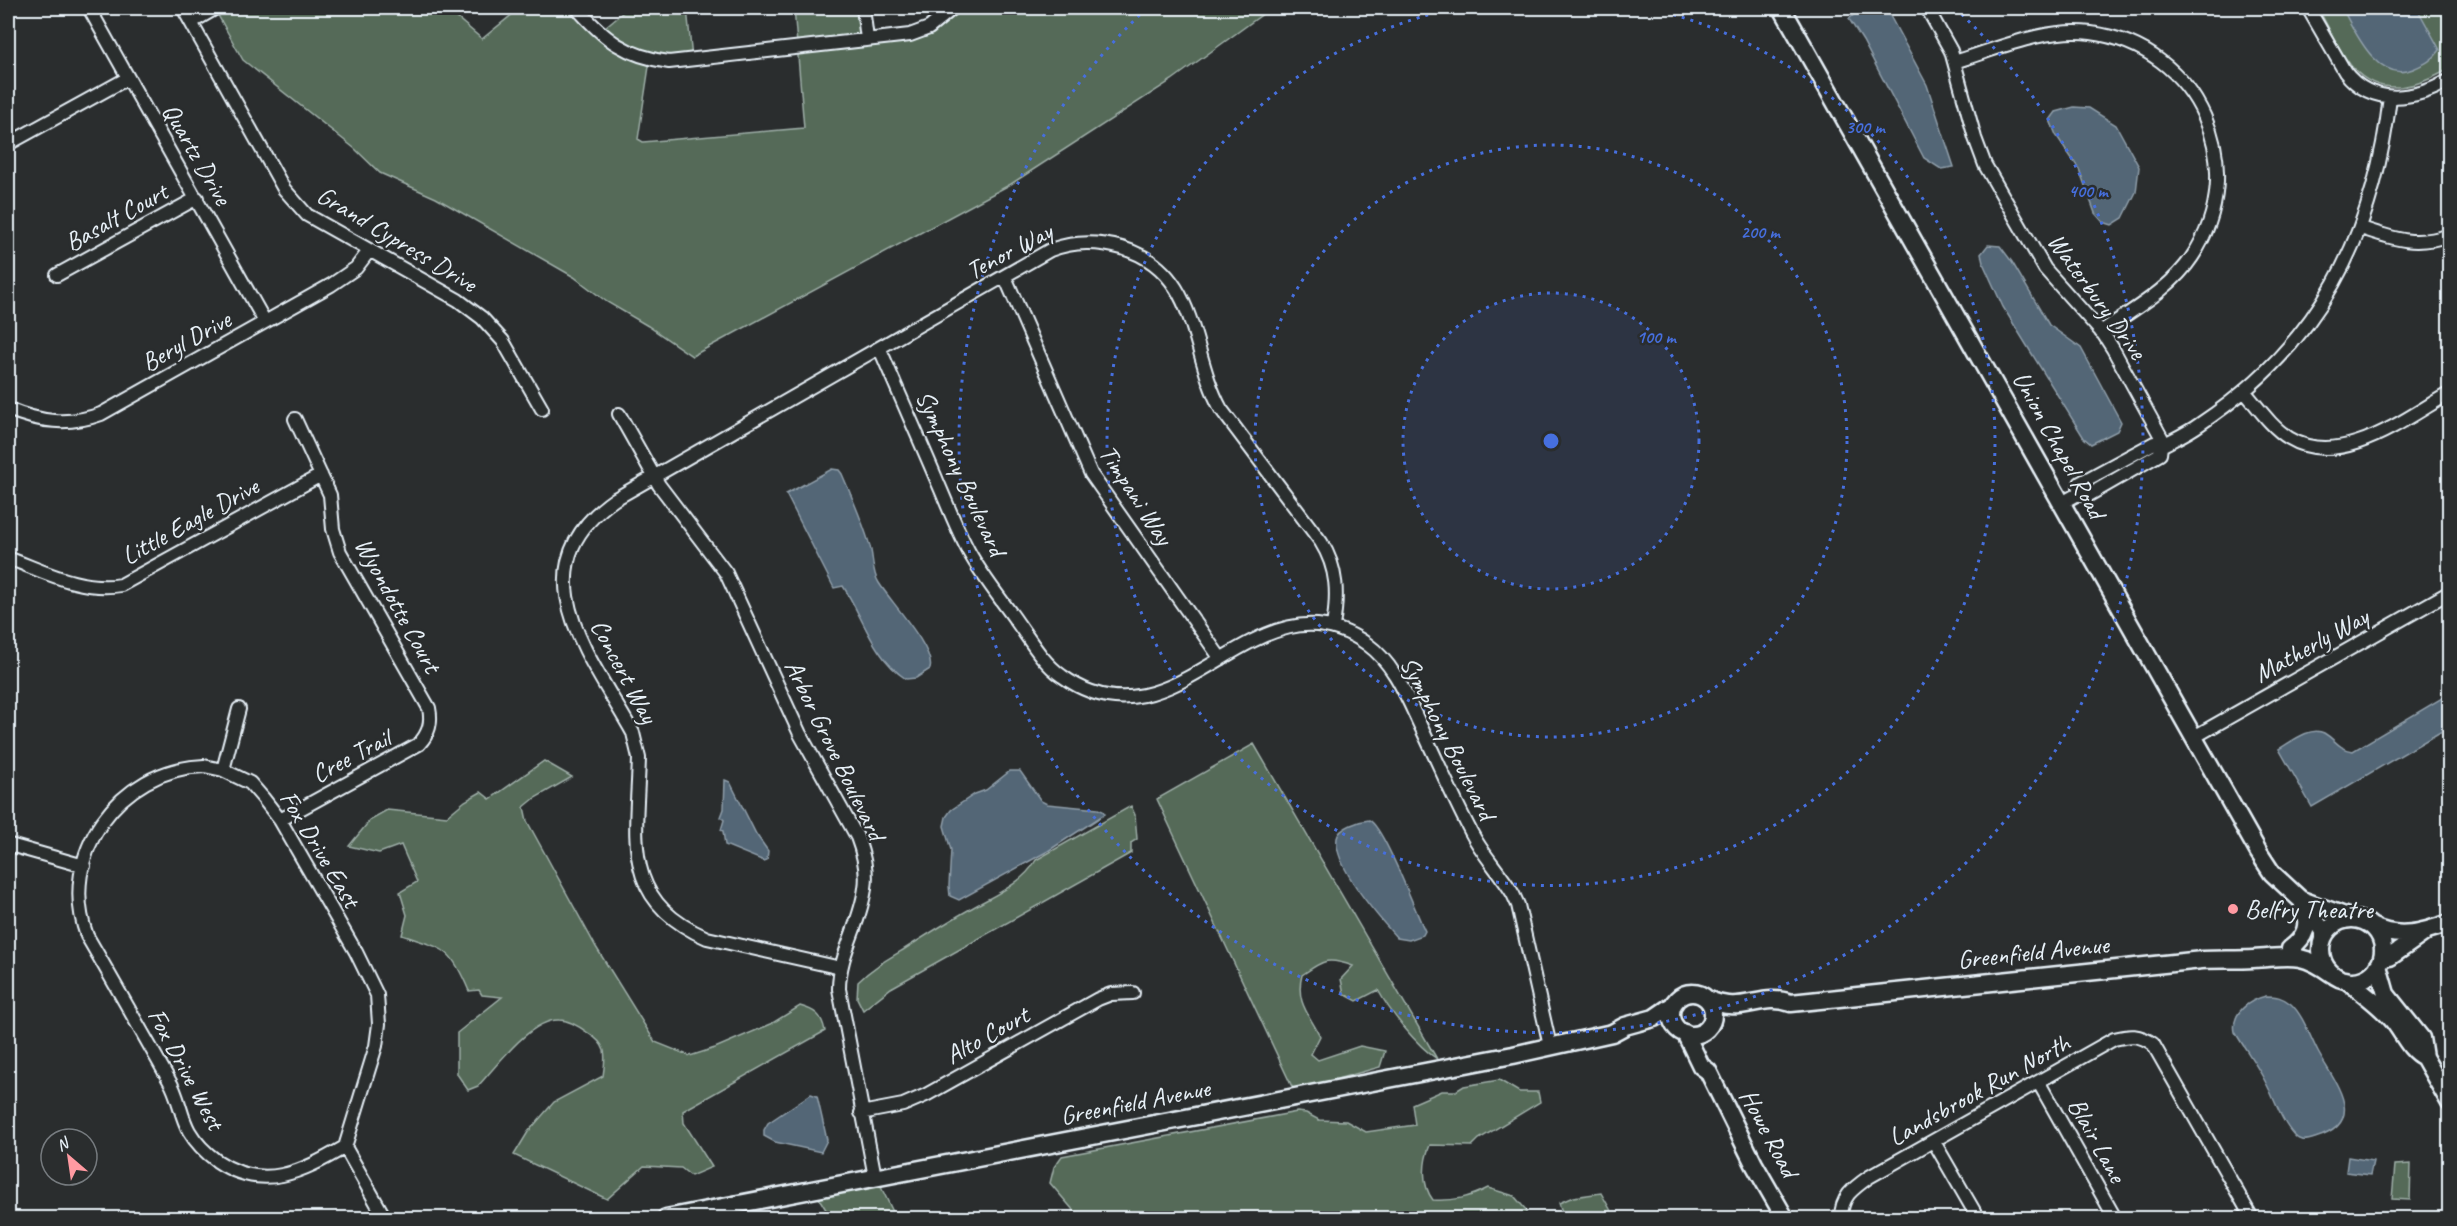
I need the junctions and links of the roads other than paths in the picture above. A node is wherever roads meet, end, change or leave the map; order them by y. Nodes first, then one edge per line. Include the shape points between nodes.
1 (89, 8) edge
2 (183, 8) edge
3 (216, 8) edge
4 (577, 8) edge
5 (863, 8) edge
6 (953, 8) edge
7 (1927, 8) edge
8 (2308, 8) edge
9 (1788, 10) edge
10 (192, 22) junction
11 (867, 39) junction
12 (1954, 62) junction
13 (128, 78) junction
14 (2450, 80) edge
15 (2390, 97) junction
16 (8, 144) edge
17 (197, 198) junction
18 (2361, 228) junction
19 (2450, 235) edge
20 (369, 251) junction
21 (57, 275) dead end
22 (1005, 277) junction
23 (265, 322) junction
24 (2101, 332) junction
25 (880, 349) junction
26 (2244, 391) junction
27 (2450, 393) edge
28 (8, 409) edge
29 (542, 409) dead end
30 (619, 414) dead end
31 (296, 418) dead end
32 (2163, 445) junction
33 (321, 475) junction
34 (654, 477) junction
35 (2062, 503) junction
36 (8, 558) edge
37 (2450, 592) edge
38 (1332, 626) junction
39 (1221, 659) junction
40 (239, 709) dead end
41 (431, 720) joint
42 (2194, 737) junction
43 (223, 770) junction
44 (280, 820) junction
45 (10, 845) dead end
46 (84, 866) junction
47 (2301, 900) junction
48 (2354, 919) junction
49 (2450, 923) edge
50 (2372, 926) junction
51 (2427, 931) junction
52 (2324, 935) junction
53 (2285, 952) junction
54 (2380, 961) junction
55 (841, 968) junction
56 (2339, 977) junction
57 (1133, 993) dead end
58 (1707, 999) junction
59 (1791, 1003) junction
60 (1673, 1005) junction
61 (1710, 1025) junction
62 (1682, 1031) junction
63 (1612, 1034) junction
64 (1550, 1046) junction
65 (2424, 1057) junction
66 (1708, 1071) junction
67 (2039, 1083) junction
68 (2450, 1104) edge
69 (861, 1113) junction
70 (1934, 1142) junction
71 (345, 1147) junction
72 (875, 1177) junction
73 (713, 1214) edge
74 (385, 1218) edge
75 (666, 1218) edge
76 (1785, 1218) edge
77 (1841, 1218) edge
78 (1978, 1218) edge
79 (2115, 1218) edge
80 (2252, 1218) edge

1 - 13 street, Quartz Drive
2 - 10 street, Grand Cypress Drive
3 - 10 street
4 - 11 street via 614,44 635,55 669,62
5 - 11 street
6 - 11 street via 929,28 910,35
7 - 12 street, Waterbury Drive
8 - 15 street via 2352,81
9 - 35 main road, Union Chapel Road
10 - 20 street, Grand Cypress Drive via 290,198 307,215
12 - 24 street, Waterbury Drive via 1985,165 2045,269
12 - 24 street via 2048,35 2090,32 2135,45 2158,59 2192,92 2203,111 2217,165 2217,192 2206,232 2179,273
13 - 16 street
13 - 17 street, Quartz Drive
14 - 15 street via 2412,96
15 - 18 street via 2379,171
17 - 21 street, Basalt Court
17 - 23 street, Quartz Drive
18 - 19 street via 2405,242
18 - 26 street via 2337,279 2309,321 2277,361
20 - 23 street, Beryl Drive via 344,277
20 - 29 street, Grand Cypress Drive via 458,300 482,318 503,341
22 - 25 street, Tenor Way
22 - 38 street, Tenor Way via 1050,250 1076,242 1130,250 1161,269 1185,304 1221,409 1330,558 1337,597
22 - 39 street, Timpani Way via 1091,474
23 - 28 street, Beryl Drive via 88,419 41,420
24 - 32 street, Waterbury Drive
25 - 34 street, Tenor Way
25 - 39 street, Symphony Boulevard via 967,549 1060,675 1093,693 1132,697 1161,691
26 - 27 street via 2289,438 2301,444 2331,448 2366,440
26 - 32 street via 2201,424
30 - 34 street, Arbor Grove Boulevard
31 - 33 street, Wyondotte Court
32 - 35 street via 2160,454 2087,496 2078,494
33 - 36 street, Little Eagle Drive via 121,585 84,586
33 - 41 street, Wyondotte Court via 330,495 340,552 429,708
34 - 55 street, Arbor Grove Boulevard via 726,573 800,734 857,837 866,870 865,888
34 - 55 street, Concert Way via 615,499 588,523 570,555 565,585 575,628 637,746 635,847 643,879 662,909 691,931
35 - 42 main road, Union Chapel Road
37 - 42 street, Matherly Way
38 - 39 street, Symphony Boulevard via 1280,629
38 - 64 street, Symphony Boulevard via 1370,646 1394,671 1471,833 1514,894
40 - 43 street
41 - 44 street, Cree Trail via 419,744
42 - 47 main road, Union Chapel Road via 2272,873
43 - 44 street, Fox Drive East via 250,783
43 - 46 street, Fox Drive East via 204,766 175,770 126,795 100,824
44 - 71 street, Fox Drive East via 356,952 376,995 380,1024 376,1046
45 - 46 street
46 - 71 street, Fox Drive West via 79,898 87,936 173,1087 190,1132 204,1150 235,1171 265,1178 298,1172
47 - 48 main road, Union Chapel Road
47 - 52 main road, Union Chapel Road
47 - 53 main road via 2306,931 2300,942
48 - 50 main road
48 - 52 main road via 2336,923
49 - 51 main road
50 - 51 main road via 2399,935
50 - 54 main road via 2381,940
51 - 54 main road
52 - 53 main road, Greenfield Avenue
52 - 56 main road via 2321,946 2325,966
53 - 56 main road, Greenfield Avenue via 2314,961
53 - 59 main road, Greenfield Avenue via 2253,959 2202,960
54 - 56 main road via 2364,978
54 - 65 main road via 2384,990 2421,1038
55 - 69 street, Arbor Grove Boulevard via 840,1003
56 - 65 main road via 2378,1004 2413,1050
57 - 69 street, Alto Court via 1098,999 914,1101
58 - 59 main road, Greenfield Avenue via 1725,1006 1779,999
58 - 60 main road via 1688,993
58 - 61 main road via 1713,1011
59 - 61 main road, Greenfield Avenue
60 - 62 main road via 1672,1018
60 - 63 main road, Greenfield Avenue via 1654,1018
61 - 62 main road via 1699,1034
61 - 66 main road, Howe Road via 1705,1044
62 - 63 main road, Greenfield Avenue via 1656,1027 1626,1035
62 - 66 main road, Howe Road via 1701,1066
63 - 64 main road, Greenfield Avenue
64 - 72 main road, Greenfield Avenue via 1417,1075
65 - 68 main road
66 - 76 main road, Howe Road
67 - 70 street, Landsbrook Run North
67 - 79 street, Blair Lane
67 - 80 street, Landsbrook Run North via 2114,1039 2143,1037 2152,1044
69 - 72 street, Arbor Grove Boulevard
70 - 77 street, Landsbrook Run North via 1850,1191
70 - 78 street
71 - 74 street
72 - 73 main road, Greenfield Avenue
73 - 75 main road, Greenfield Avenue

